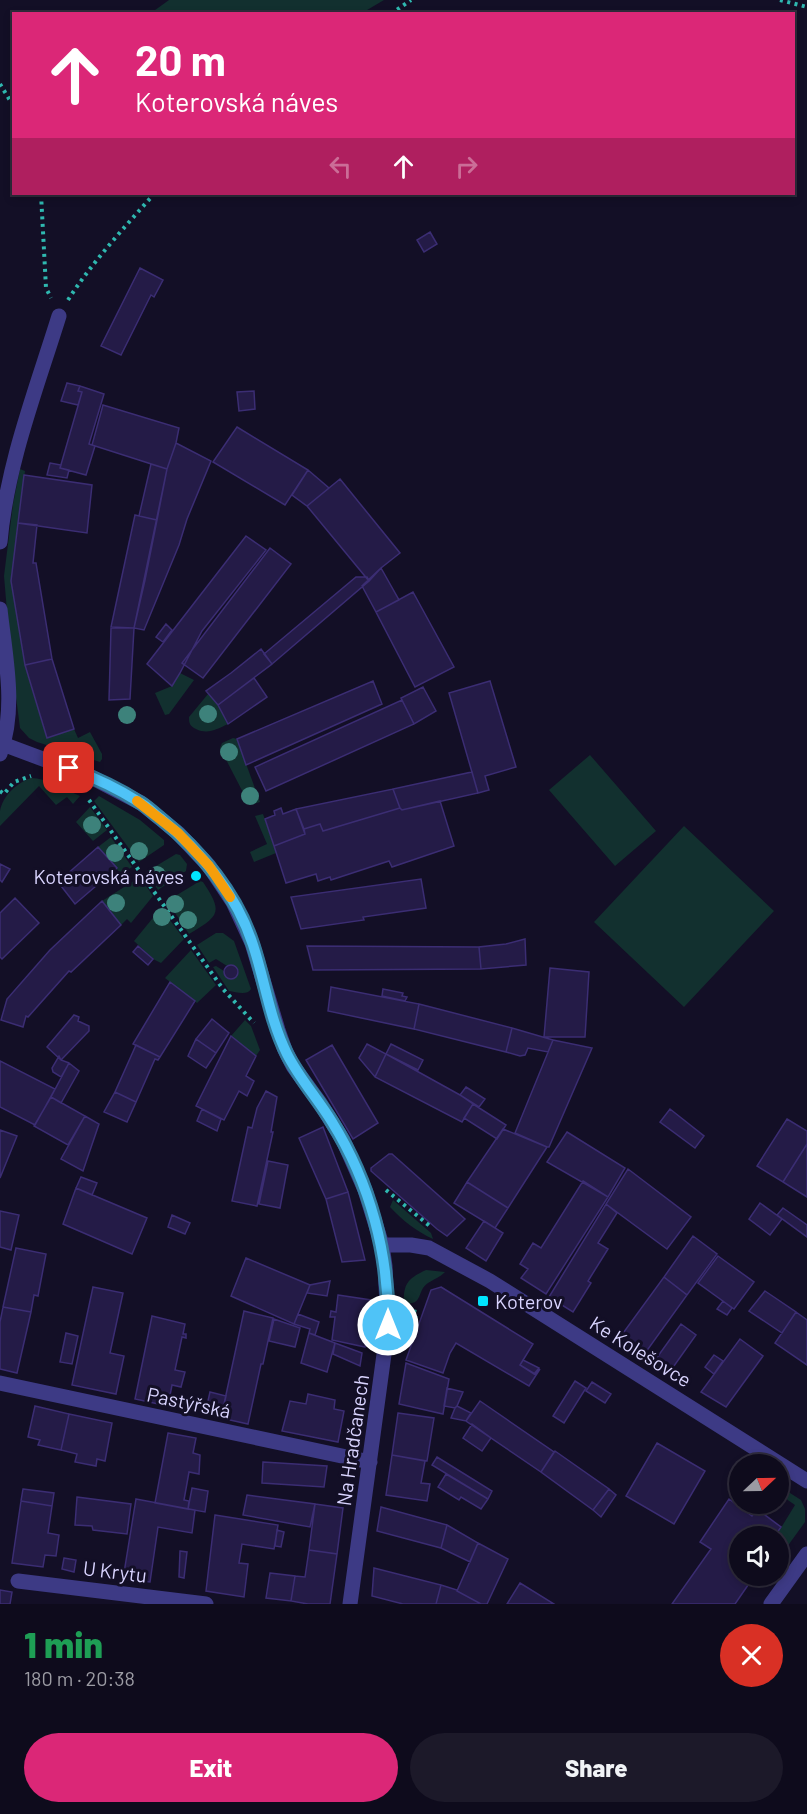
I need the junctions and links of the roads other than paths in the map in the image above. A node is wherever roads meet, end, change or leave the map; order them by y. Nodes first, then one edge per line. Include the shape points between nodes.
1 (59, 316) road end
2 (0, 542) edge
3 (0, 609) edge
4 (1, 747) edge
5 (382, 1245) junction
6 (0, 1383) edge
7 (370, 1462) junction
8 (807, 1481) edge
9 (807, 1554) edge
10 (18, 1581) dead end
11 (206, 1604) edge
12 (350, 1604) edge
13 (771, 1604) edge

1 - 2 street via 19,444
3 - 4 street via 10,705
4 - 5 street via 91,777 141,803 178,833 209,866 233,902 252,943 285,1050 350,1156
5 - 7 street, Na Hradčanech via 388,1325
5 - 8 street, Ke Kolešovce via 429,1248 490,1281
6 - 7 street, Pastýřská
7 - 12 street, Na Hradčanech
9 - 13 street
10 - 11 street, U Krytu

